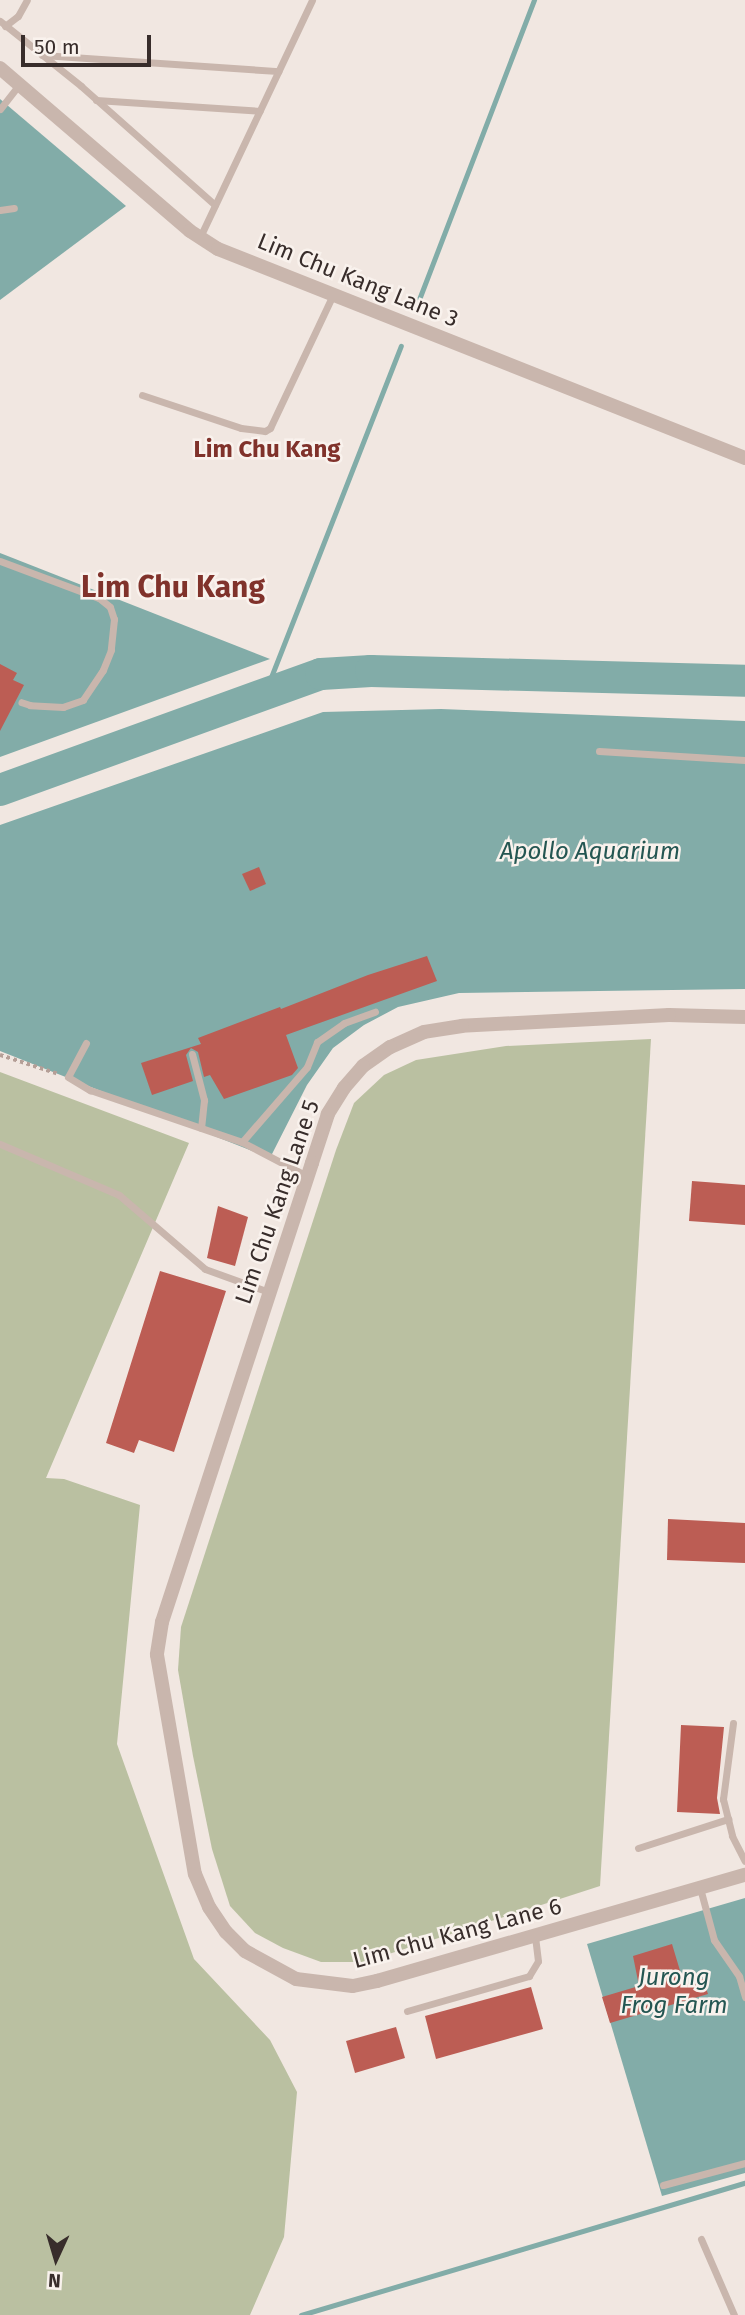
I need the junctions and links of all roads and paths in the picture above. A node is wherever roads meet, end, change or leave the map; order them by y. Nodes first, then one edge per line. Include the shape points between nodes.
1 (27, 0) edge
2 (312, 0) edge
3 (3, 23) edge
4 (41, 55) junction
5 (0, 68) edge
6 (278, 71) junction
7 (19, 84) junction
8 (95, 99) junction
9 (0, 109) edge
10 (260, 111) junction
11 (215, 205) junction
12 (14, 208) dead end
13 (0, 210) edge
14 (200, 238) junction
15 (333, 295) junction
16 (142, 395) dead end
17 (745, 458) edge
18 (0, 561) edge
19 (21, 702) dead end
20 (599, 751) dead end
21 (745, 760) edge
22 (375, 1012) dead end
23 (745, 1017) edge
24 (86, 1042) dead end
25 (192, 1054) dead end
26 (0, 1055) edge
27 (68, 1077) junction
28 (201, 1128) junction
29 (242, 1142) junction
30 (0, 1144) edge
31 (307, 1176) junction
32 (269, 1292) junction
33 (157, 1655) joint
34 (733, 1723) dead end
35 (728, 1819) junction
36 (638, 1848) dead end
37 (745, 1861) edge
38 (745, 1875) edge
39 (700, 1888) junction
40 (535, 1936) junction
41 (745, 1997) edge
42 (407, 2011) dead end
43 (745, 2162) edge
44 (663, 2185) dead end
45 (701, 2239) dead end
46 (734, 2315) edge

1 - 3 lane via 18,16
2 - 6 lane
3 - 4 lane
4 - 6 lane
4 - 8 lane
5 - 7 street, Lim Chu Kang Lane 3
6 - 10 lane
7 - 9 lane
7 - 14 street, Lim Chu Kang Lane 3
8 - 10 lane
8 - 11 lane
10 - 11 lane
11 - 14 lane
12 - 13 lane
14 - 15 street, Lim Chu Kang Lane 3
15 - 16 lane via 265,431 241,428
15 - 17 street, Lim Chu Kang Lane 3
18 - 19 lane via 99,598 110,607 114,619 111,650 83,700 63,707
20 - 21 lane
22 - 29 lane via 344,1023 317,1042 307,1067
23 - 31 street, Lim Chu Kang Lane 5 via 669,1015 424,1032 390,1047 344,1087 328,1115
24 - 27 lane
25 - 28 lane via 204,1100
26 - 27 path
27 - 28 lane via 90,1090
28 - 29 lane
29 - 31 lane
30 - 32 lane via 119,1195 205,1269
31 - 32 street, Lim Chu Kang Lane 5
32 - 33 street, Lim Chu Kang Lane 5 via 162,1622
33 - 40 street, Lim Chu Kang Lane 6 via 195,1874 209,1907 246,1951 296,1979 352,1986
34 - 35 lane via 723,1799
35 - 36 lane
35 - 37 lane
38 - 39 street, Lim Chu Kang Lane 6
39 - 40 street, Lim Chu Kang Lane 6
39 - 41 lane via 715,1940 739,1976
40 - 42 lane via 538,1961 529,1976
43 - 44 lane
45 - 46 lane

